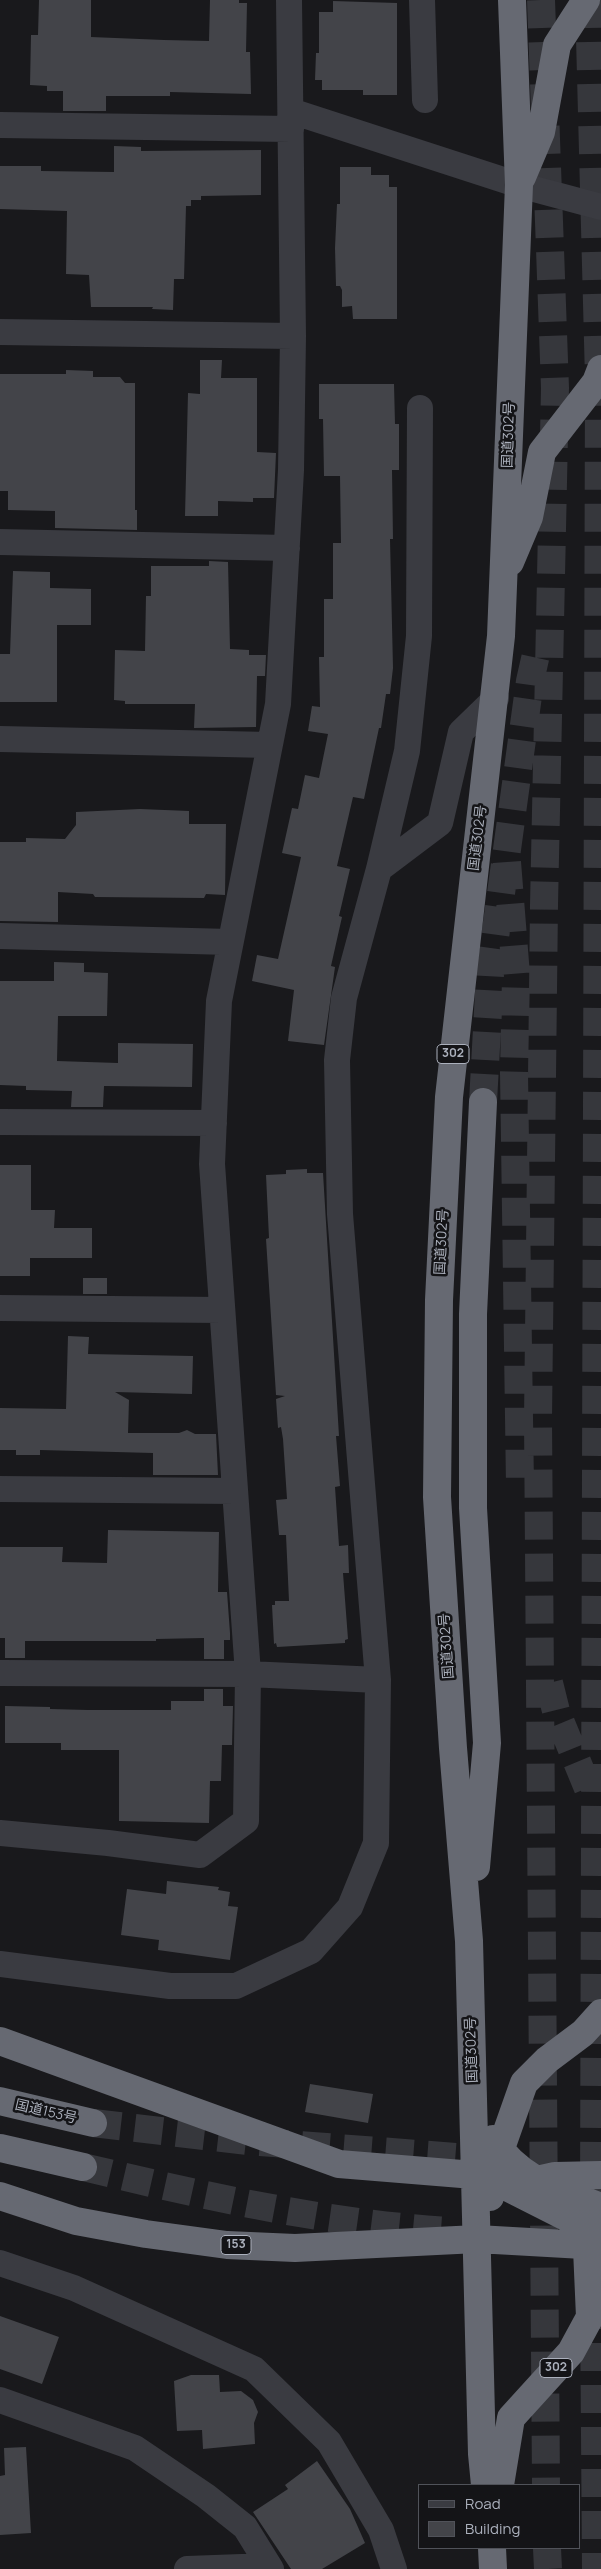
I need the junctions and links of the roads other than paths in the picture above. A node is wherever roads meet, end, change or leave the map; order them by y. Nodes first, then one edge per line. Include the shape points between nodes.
1 (290, 0) edge
2 (422, 0) edge
3 (512, 0) edge
4 (586, 0) edge
5 (425, 100) dead end
6 (291, 120) junction
7 (0, 125) edge
8 (519, 186) junction
9 (601, 207) edge
10 (0, 332) edge
11 (294, 336) junction
12 (601, 369) edge
13 (420, 408) dead end
14 (0, 542) edge
15 (287, 548) junction
16 (503, 580) junction
17 (496, 698) junction
18 (0, 739) edge
19 (269, 745) junction
20 (379, 869) junction
21 (0, 936) edge
22 (230, 942) junction
23 (483, 1102) tunnel mouth
24 (0, 1122) edge
25 (214, 1123) junction
26 (0, 1308) edge
27 (222, 1310) junction
28 (0, 1489) edge
29 (235, 1491) junction
30 (0, 1673) edge
31 (248, 1674) junction
32 (378, 1680) junction
33 (0, 1833) edge
34 (469, 1941) junction
35 (0, 1964) edge
36 (601, 2013) edge
37 (0, 2041) edge
38 (0, 2100) edge
39 (474, 2110) junction
40 (93, 2123) tunnel mouth
41 (0, 2148) edge
42 (500, 2151) junction
43 (83, 2166) tunnel mouth
44 (601, 2175) edge
45 (484, 2177) junction
46 (534, 2180) junction
47 (0, 2196) edge
48 (596, 2227) edge
49 (477, 2239) junction
50 (0, 2264) edge
51 (0, 2400) edge
52 (485, 2484) edge
53 (500, 2484) edge
54 (270, 2568) edge
55 (187, 2569) edge
56 (394, 2569) edge

1 - 6 street
2 - 5 street
3 - 8 highway, 国道302号 / 302
4 - 8 highway via 557,44 541,132
6 - 7 street
6 - 8 street
6 - 11 street
8 - 9 street
8 - 16 highway, 国道302号 / 302
10 - 11 street
11 - 15 street
12 - 16 highway via 596,382 542,452 529,517
13 - 20 street via 419,636 407,751
14 - 15 street
15 - 19 street via 278,704
16 - 17 highway, 国道302号 / 302
17 - 20 street via 461,732 440,823
17 - 34 highway, 国道302号 / 302 via 472,879 449,1097 439,1300 437,1497
18 - 19 street
19 - 22 street
20 - 32 street via 344,998 337,1060 340,1214
21 - 22 street
22 - 25 street via 219,1001
23 - 34 highway via 473,1314 473,1508 487,1743
24 - 25 street
25 - 27 street via 212,1164
26 - 27 street
27 - 29 street
28 - 29 street
29 - 31 street
30 - 31 street
31 - 32 street
31 - 33 street via 246,1820 200,1855
32 - 35 street via 376,1843 350,1907 311,1951 236,1986 170,1986
34 - 39 highway, 国道302号 / 302
36 - 42 highway, 302 via 583,2033 547,2060 524,2083
37 - 45 highway via 339,2164
38 - 40 highway, 国道153号
39 - 42 highway
39 - 45 highway, 国道302号 / 302
41 - 43 highway
42 - 45 highway, 302
42 - 46 highway
44 - 46 highway
45 - 46 highway
45 - 48 highway via 574,2221
45 - 49 highway, 国道302号 / 302
46 - 48 highway
47 - 49 highway, 153 via 76,2221 226,2245 295,2248
48 - 49 highway, 153
48 - 53 highway, 302 via 590,2317 571,2352 511,2418
49 - 52 highway, 国道302号 / 302
50 - 56 street via 74,2288 254,2370 329,2442 382,2530
51 - 54 street via 135,2448 245,2527
54 - 55 street

